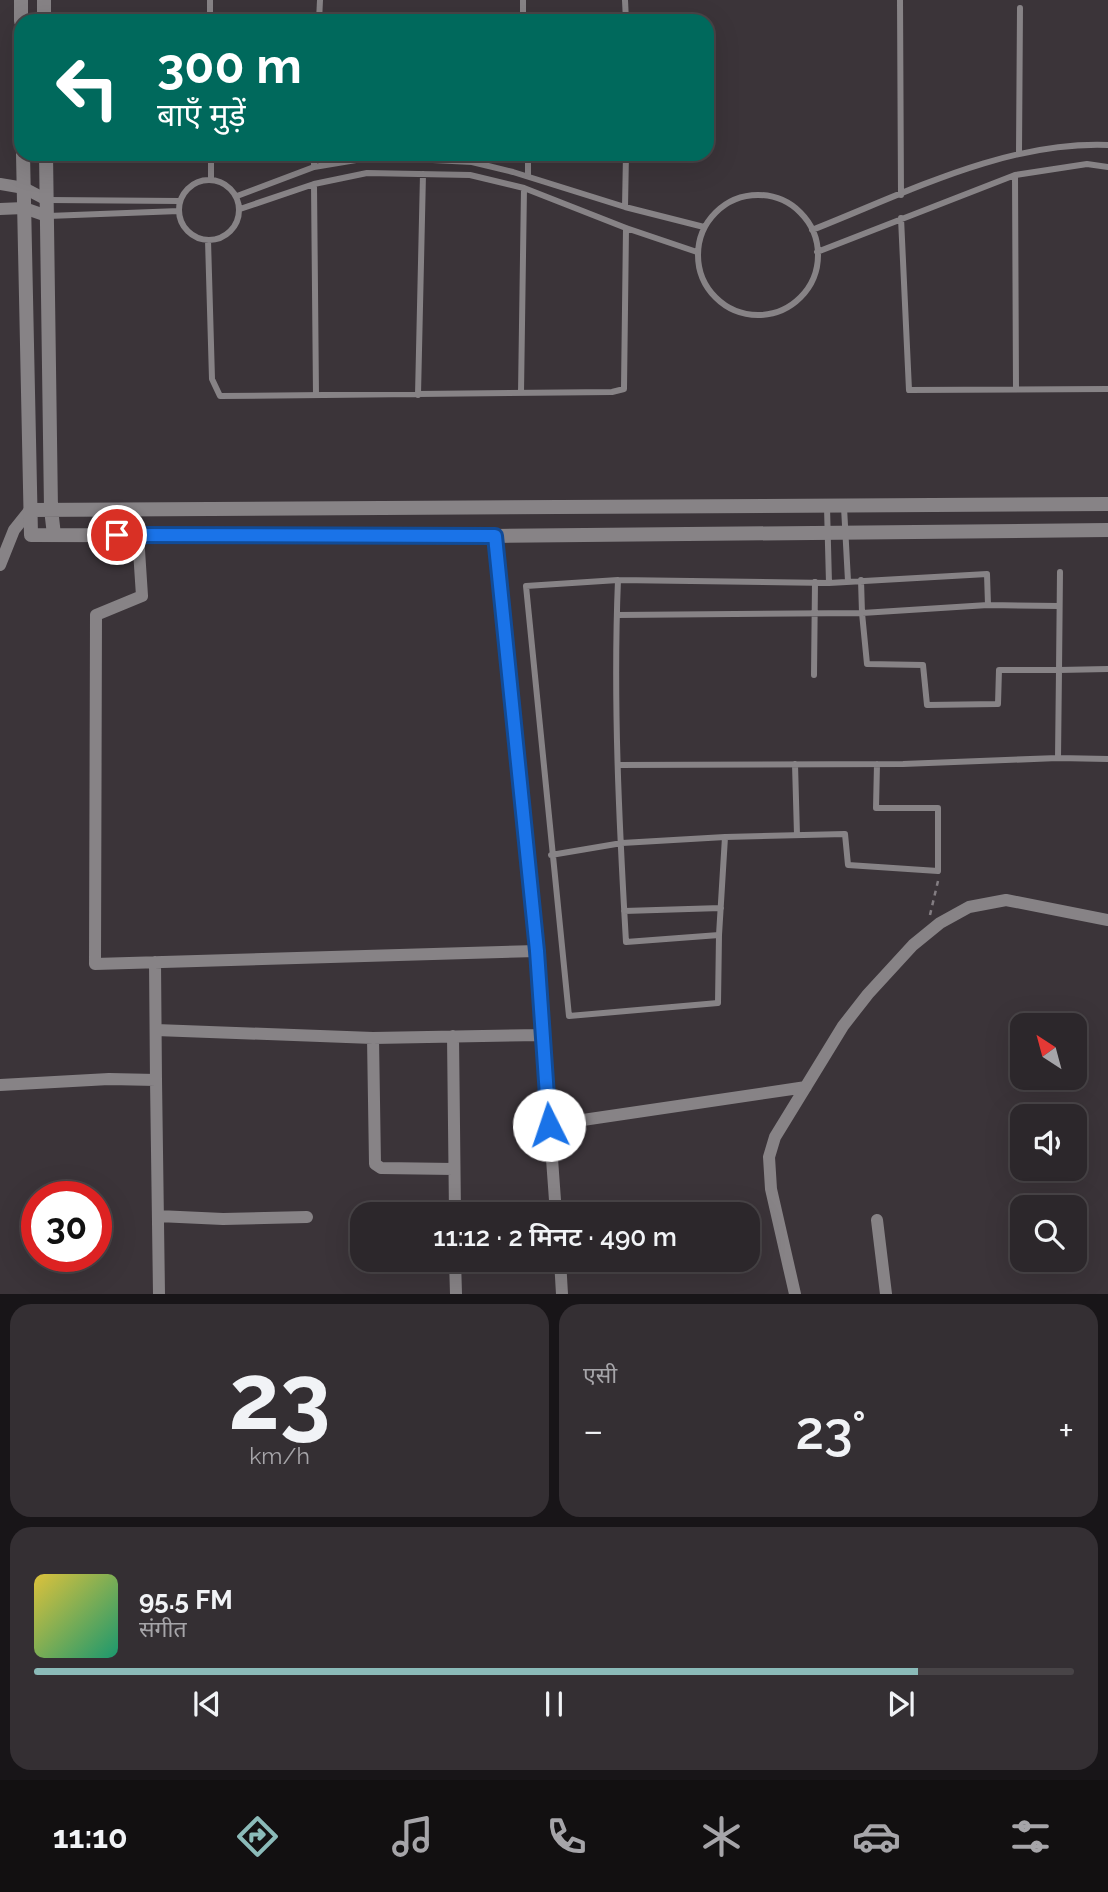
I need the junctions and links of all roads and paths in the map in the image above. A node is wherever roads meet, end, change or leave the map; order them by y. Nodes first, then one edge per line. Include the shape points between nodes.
1 (900, 0) edge
2 (1020, 8) dead end
3 (1108, 145) edge
4 (1019, 152) junction
5 (23, 161) edge
6 (46, 161) edge
7 (211, 161) edge
8 (314, 161) edge
9 (350, 161) edge
10 (462, 161) edge
11 (528, 161) edge
12 (626, 161) edge
13 (314, 167) junction
14 (1108, 167) edge
15 (423, 174) junction
16 (1015, 175) junction
17 (528, 176) junction
18 (211, 179) junction
19 (0, 184) edge
20 (314, 184) junction
21 (24, 188) junction
22 (524, 188) junction
23 (901, 194) junction
24 (237, 196) junction
25 (47, 200) junction
26 (180, 201) junction
27 (625, 207) junction
28 (24, 208) junction
29 (0, 209) edge
30 (240, 209) junction
31 (179, 211) junction
32 (47, 216) junction
33 (901, 218) junction
34 (626, 228) junction
35 (704, 228) junction
36 (812, 230) junction
37 (208, 240) junction
38 (697, 252) junction
39 (817, 252) junction
40 (1016, 388) junction
41 (1108, 389) edge
42 (521, 393) junction
43 (316, 395) junction
44 (418, 395) junction
45 (1108, 504) edge
46 (844, 506) junction
47 (827, 507) junction
48 (51, 509) junction
49 (30, 510) junction
50 (1108, 530) edge
51 (828, 534) junction
52 (846, 534) junction
53 (31, 535) junction
54 (54, 535) junction
55 (138, 535) junction
56 (495, 536) junction
57 (6, 552) junction
58 (0, 565) edge
59 (1060, 572) dead end
60 (618, 580) junction
61 (861, 580) junction
62 (848, 581) junction
63 (815, 582) junction
64 (830, 583) junction
65 (988, 605) junction
66 (1059, 606) junction
67 (862, 613) junction
68 (617, 615) junction
69 (814, 615) junction
70 (1108, 669) edge
71 (1059, 670) junction
72 (814, 676) dead end
73 (1058, 758) junction
74 (1108, 759) edge
75 (795, 764) junction
76 (877, 764) junction
77 (618, 765) junction
78 (797, 835) junction
79 (725, 836) junction
80 (622, 843) junction
81 (551, 855) junction
82 (938, 870) junction
83 (721, 908) junction
84 (624, 911) junction
85 (1108, 920) edge
86 (719, 935) junction
87 (925, 935) junction
88 (537, 951) junction
89 (155, 962) junction
90 (156, 1030) junction
91 (542, 1035) junction
92 (453, 1036) junction
93 (373, 1038) junction
94 (156, 1080) junction
95 (0, 1085) edge
96 (806, 1087) junction
97 (549, 1125) junction
98 (454, 1170) junction
99 (454, 1202) edge
100 (555, 1202) edge
101 (158, 1216) junction
102 (307, 1217) dead end
103 (877, 1220) dead end
104 (456, 1272) edge
105 (561, 1272) edge
106 (159, 1293) edge
107 (456, 1293) edge
108 (562, 1293) edge
109 (796, 1293) edge
110 (886, 1293) edge

1 - 23 lane
2 - 4 lane
3 - 4 lane
4 - 23 lane
5 - 21 street
6 - 25 street
7 - 18 lane
8 - 13 lane
9 - 13 lane
10 - 17 lane
11 - 17 lane
12 - 27 lane
13 - 24 lane
14 - 16 lane via 1087,164
15 - 20 lane via 367,173
15 - 22 lane via 470,175
15 - 44 lane
16 - 33 lane
16 - 40 lane
17 - 27 lane
18 - 24 lane via 229,186
18 - 26 lane via 192,185
19 - 21 street
20 - 30 lane
20 - 43 lane
21 - 25 street
21 - 28 street
22 - 34 lane
22 - 42 lane
23 - 36 lane
24 - 30 lane
25 - 26 lane
25 - 32 street
26 - 31 lane
27 - 35 lane
28 - 29 street
28 - 32 street
28 - 49 street
30 - 37 lane via 231,231
31 - 32 lane
31 - 37 lane via 186,229
32 - 48 street
33 - 39 lane
33 - 40 lane via 909,390
34 - 38 lane
34 - 42 lane via 624,389
35 - 36 lane via 730,201 766,195 799,211
35 - 38 lane
36 - 39 lane
37 - 43 lane via 212,379 220,396
38 - 39 lane via 705,285 716,298 746,314 763,315 779,311 806,290 814,275
40 - 41 lane
42 - 44 lane
43 - 44 lane
45 - 46 street
46 - 47 street
46 - 52 lane
47 - 48 street
47 - 51 lane
48 - 49 street
48 - 54 street
49 - 53 street
49 - 57 street via 14,530
50 - 52 street
51 - 52 street
51 - 56 street
51 - 64 lane
52 - 62 lane
53 - 54 street
53 - 57 street
54 - 55 street
55 - 56 street
55 - 89 street via 142,596 96,615 94,964
56 - 88 street
57 - 58 street
59 - 66 lane
60 - 63 lane
60 - 68 lane
60 - 81 lane via 526,586
61 - 62 lane
61 - 65 lane via 987,574
61 - 67 lane
62 - 64 lane
63 - 64 lane
63 - 69 lane
65 - 66 lane
65 - 67 lane
66 - 71 lane
67 - 69 lane
67 - 71 lane via 867,664 923,664 926,705 998,704 999,670
68 - 69 lane
68 - 77 lane
69 - 72 lane
70 - 71 lane
71 - 73 lane
73 - 74 lane
73 - 76 lane
75 - 76 lane
75 - 77 lane
75 - 78 lane
76 - 82 lane via 876,808 938,808
77 - 80 lane
78 - 79 lane
78 - 82 lane via 845,834 848,865
79 - 80 lane
79 - 83 lane
80 - 81 lane
80 - 84 lane
81 - 86 lane via 569,1016 718,1003
82 - 87 path
83 - 84 lane
83 - 86 lane
84 - 86 lane via 626,942
85 - 87 street via 1006,900 969,907
87 - 96 street via 868,994
88 - 89 street
88 - 91 street
89 - 90 street
90 - 93 street
90 - 94 street
91 - 92 street
91 - 97 street
92 - 93 street
92 - 98 street
93 - 98 street via 375,1164 381,1168
94 - 95 street
94 - 101 street
96 - 97 street
96 - 109 street via 775,1138 769,1157 771,1189
97 - 100 street
98 - 99 street
101 - 102 street
101 - 106 street
103 - 110 street
104 - 107 street
105 - 108 street

